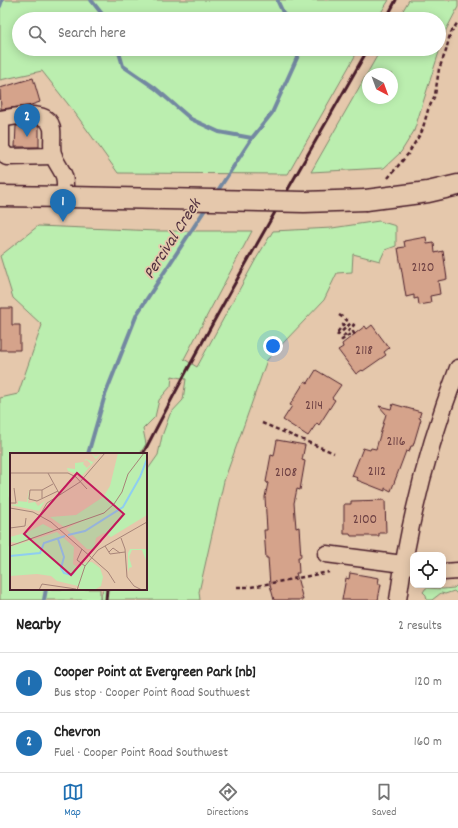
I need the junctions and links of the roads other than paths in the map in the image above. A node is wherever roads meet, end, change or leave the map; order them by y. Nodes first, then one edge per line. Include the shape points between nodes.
1 (0, 119) edge
2 (54, 156) junction
3 (458, 186) edge
4 (0, 196) edge
5 (66, 197) junction
6 (458, 368) edge
7 (454, 392) edge
8 (326, 554) dead end
9 (408, 565) edge
10 (458, 571) edge
11 (446, 572) edge
12 (398, 600) edge

1 - 2 street via 42,116 52,128
1 - 2 street via 1,149 7,156
2 - 5 street via 64,175
3 - 5 main road, bridge via 375,199 304,202
4 - 5 main road
6 - 7 street
7 - 9 street via 435,434 418,493
8 - 9 street
9 - 12 street
10 - 11 street

